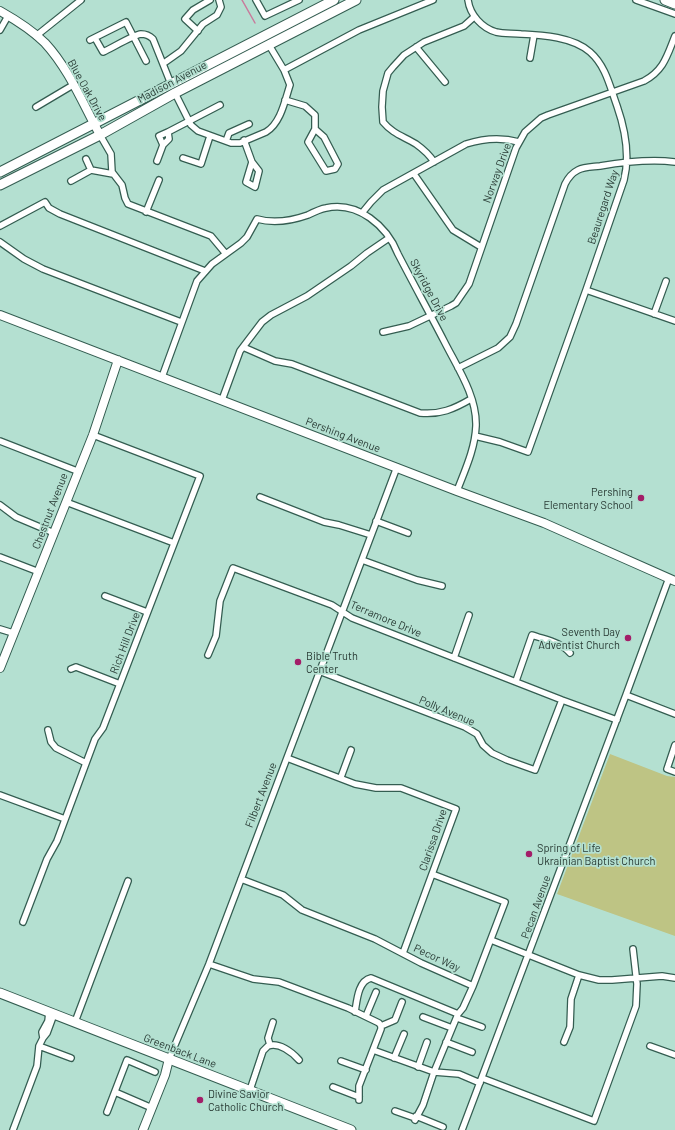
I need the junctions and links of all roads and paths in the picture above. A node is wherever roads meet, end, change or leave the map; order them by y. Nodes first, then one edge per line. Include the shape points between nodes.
1 (81, 0) edge
2 (210, 0) edge
3 (219, 0) edge
4 (256, 0) edge
5 (299, 0) edge
6 (334, 0) edge
7 (356, 0) edge
8 (433, 0) edge
9 (468, 0) edge
10 (636, 0) edge
11 (665, 0) edge
12 (675, 4) edge
13 (0, 11) edge
14 (675, 14) edge
15 (8, 16) junction
16 (474, 17) junction
17 (0, 30) edge
18 (198, 31) junction
19 (534, 35) junction
20 (36, 36) junction
21 (675, 36) edge
22 (134, 37) junction
23 (269, 45) junction
24 (416, 47) junction
25 (530, 58) dead end
26 (146, 61) dead end
27 (164, 63) junction
28 (284, 70) junction
29 (445, 82) dead end
30 (171, 84) junction
31 (73, 85) junction
32 (612, 92) junction
33 (175, 93) junction
34 (285, 100) junction
35 (220, 105) dead end
36 (36, 107) dead end
37 (188, 121) junction
38 (94, 124) junction
39 (249, 124) dead end
40 (315, 129) junction
41 (168, 132) junction
42 (100, 135) junction
43 (210, 136) junction
44 (244, 140) junction
45 (226, 141) junction
46 (519, 142) junction
47 (162, 145) junction
48 (183, 158) dead end
49 (86, 159) dead end
50 (157, 161) dead end
51 (252, 162) dead end
52 (434, 162) junction
53 (627, 162) junction
54 (675, 162) edge
55 (91, 170) junction
56 (0, 172) edge
57 (113, 174) junction
58 (414, 174) junction
59 (159, 180) dead end
60 (71, 181) dead end
61 (0, 185) edge
62 (146, 212) junction
63 (362, 213) junction
64 (0, 226) edge
65 (389, 238) junction
66 (0, 242) edge
67 (481, 248) junction
68 (226, 254) junction
69 (205, 271) junction
70 (666, 281) dead end
71 (586, 290) junction
72 (654, 314) junction
73 (0, 315) edge
74 (432, 316) junction
75 (675, 321) edge
76 (182, 322) junction
77 (383, 332) dead end
78 (243, 347) junction
79 (118, 360) junction
80 (458, 368) junction
81 (162, 377) junction
82 (471, 399) junction
83 (222, 400) junction
84 (93, 435) junction
85 (475, 436) junction
86 (0, 441) edge
87 (396, 467) junction
88 (77, 471) junction
89 (457, 491) junction
90 (260, 497) dead end
91 (66, 502) junction
92 (0, 505) edge
93 (376, 521) junction
94 (54, 533) junction
95 (408, 533) dead end
96 (371, 535) junction
97 (174, 543) junction
98 (0, 557) edge
99 (362, 560) junction
100 (39, 572) junction
101 (672, 579) edge
102 (442, 586) dead end
103 (105, 596) dead end
104 (343, 611) junction
105 (147, 612) junction
106 (469, 615) dead end
107 (0, 629) edge
108 (13, 634) junction
109 (570, 654) dead end
110 (208, 655) dead end
111 (454, 658) junction
112 (0, 668) edge
113 (71, 669) dead end
114 (319, 671) junction
115 (516, 682) junction
116 (120, 684) junction
117 (626, 695) junction
118 (562, 700) junction
119 (675, 714) edge
120 (617, 720) junction
121 (48, 730) dead end
122 (675, 745) edge
123 (351, 750) dead end
124 (288, 758) junction
125 (86, 763) junction
126 (675, 772) edge
127 (341, 777) junction
128 (0, 795) edge
129 (65, 818) junction
130 (432, 874) junction
131 (241, 880) junction
132 (128, 881) dead end
133 (23, 922) dead end
134 (491, 940) junction
135 (633, 949) dead end
136 (403, 953) junction
137 (528, 955) junction
138 (209, 964) junction
139 (579, 975) junction
140 (636, 978) junction
141 (675, 978) edge
142 (474, 986) junction
143 (376, 992) dead end
144 (0, 993) edge
145 (402, 1002) dead end
146 (355, 1012) junction
147 (52, 1013) junction
148 (366, 1016) junction
149 (457, 1016) junction
150 (423, 1017) dead end
151 (75, 1022) junction
152 (273, 1022) dead end
153 (381, 1026) junction
154 (482, 1027) dead end
155 (452, 1028) junction
156 (404, 1034) dead end
157 (427, 1042) dead end
158 (446, 1042) junction
159 (564, 1042) dead end
160 (270, 1045) junction
161 (39, 1046) junction
162 (650, 1046) dead end
163 (373, 1050) junction
164 (472, 1052) dead end
165 (675, 1055) edge
166 (71, 1058) dead end
167 (394, 1058) junction
168 (169, 1059) junction
169 (299, 1060) dead end
170 (341, 1061) dead end
171 (418, 1066) junction
172 (366, 1070) junction
173 (156, 1072) dead end
174 (434, 1072) junction
175 (481, 1081) junction
176 (332, 1087) dead end
177 (250, 1090) junction
178 (115, 1092) junction
179 (152, 1108) junction
180 (395, 1111) dead end
181 (107, 1112) dead end
182 (415, 1118) junction
183 (443, 1127) dead end
184 (339, 1128) edge
185 (13, 1130) edge
186 (143, 1130) edge
187 (351, 1130) edge
188 (462, 1130) edge

1 - 20 street
2 - 18 street via 185,18
3 - 18 street via 221,7 217,15 203,24
4 - 5 street via 265,16
6 - 30 main road, Madison Avenue
7 - 23 main road, Madison Avenue
8 - 28 street via 359,30
9 - 16 street
10 - 14 street
11 - 12 main road
13 - 15 street, Blue Oak Drive
15 - 17 street
15 - 20 street, Blue Oak Drive
16 - 19 street, Beauregard Way via 494,32
16 - 24 street via 464,26
18 - 27 street via 181,51
19 - 25 street
19 - 32 street, Beauregard Way via 569,41 584,47 603,68
20 - 31 street, Blue Oak Drive via 55,56
21 - 32 street, Norway Drive via 665,61 655,74 644,81
22 - 22 street via 126,22 93,39 103,52
22 - 26 street
22 - 27 street via 143,34 153,39
23 - 28 street
23 - 33 main road, Madison Avenue
24 - 29 street
24 - 52 street via 404,55 388,73 382,100 383,122 397,135 427,152
27 - 30 street
28 - 34 street via 290,85
30 - 38 main road, Madison Avenue
31 - 36 street
31 - 38 street, Blue Oak Drive
32 - 46 street, Norway Drive via 541,118 525,132
32 - 53 street, Beauregard Way via 623,126
33 - 37 street
33 - 42 main road, Madison Avenue
34 - 40 street via 305,106 316,114
34 - 44 street via 277,121 270,130
35 - 37 street
37 - 41 street
37 - 43 street via 194,129
38 - 42 street, Blue Oak Drive
38 - 56 main road, Madison Avenue
39 - 45 street via 229,133
40 - 40 street via 308,142 326,171 335,169 338,164 324,137
41 - 47 street via 169,140
41 - 47 street via 159,136
42 - 57 street via 111,154
42 - 61 main road, Madison Avenue
43 - 45 street
43 - 48 street via 200,164
44 - 45 street via 240,143
44 - 51 street
46 - 52 street via 506,138 477,140
46 - 67 street, Norway Drive
47 - 50 street
49 - 55 street
52 - 58 street
53 - 54 street
53 - 71 street, Beauregard Way via 624,180
53 - 80 street via 581,169 571,175 510,337 498,348
55 - 57 street
55 - 60 street
57 - 62 street via 122,185 128,204
58 - 63 street via 383,190
58 - 67 street via 454,230
59 - 62 street
62 - 68 street via 211,236
63 - 65 street, Skyridge Drive via 376,222
63 - 68 street, Skyridge Drive via 337,206 292,220 273,222 257,219 247,237
64 - 69 street via 45,202 49,208 60,214
65 - 74 street, Skyridge Drive
65 - 78 street via 307,296 271,315 262,322
66 - 76 street via 43,269
67 - 74 street, Norway Drive via 463,294 456,302
68 - 69 street
69 - 76 street via 195,285
70 - 72 street
71 - 72 street
71 - 85 street, Beauregard Way via 528,452
72 - 75 street
73 - 79 street, Pershing Avenue
74 - 77 street, Norway Drive via 409,326
74 - 80 street, Skyridge Drive
76 - 81 street
78 - 82 street via 420,413 449,410
78 - 83 street
79 - 81 street, Pershing Avenue
79 - 84 street, Chestnut Avenue
80 - 82 street, Skyridge Drive
81 - 83 street, Pershing Avenue
82 - 85 street, Skyridge Drive via 475,416
83 - 87 street, Pershing Avenue
84 - 88 street, Chestnut Avenue
84 - 97 street, Rich Hill Drive via 200,476
85 - 89 street, Skyridge Drive
86 - 88 street
87 - 89 street, Pershing Avenue
87 - 93 street, Filbert Avenue
88 - 91 street, Chestnut Avenue
89 - 101 street, Pershing Avenue via 544,523
90 - 96 street via 324,522
91 - 94 street, Chestnut Avenue
91 - 97 street
92 - 94 street via 16,517
93 - 95 street
93 - 96 street, Filbert Avenue
94 - 100 street, Chestnut Avenue
96 - 99 street, Filbert Avenue
97 - 105 street, Rich Hill Drive
98 - 100 street
99 - 102 street via 417,580
99 - 104 street, Filbert Avenue
100 - 108 street, Chestnut Avenue
101 - 117 street, Pecan Avenue
103 - 105 street
104 - 110 street, Terramore Drive via 233,568 220,601 216,636
104 - 111 street, Terramore Drive via 352,618
104 - 114 street, Filbert Avenue
105 - 116 street, Rich Hill Drive
106 - 111 street
107 - 108 street
108 - 112 street, Chestnut Avenue
109 - 115 street via 565,647 532,635
111 - 115 street, Terramore Drive
113 - 116 street via 76,667
114 - 118 street, Polly Avenue via 465,727 477,734 483,745 492,753 535,770
114 - 124 street, Filbert Avenue
115 - 118 street, Terramore Drive
116 - 125 street, Rich Hill Drive
117 - 119 street
117 - 120 street, Pecan Avenue
118 - 120 street, Terramore Drive
120 - 137 street, Pecan Avenue
121 - 125 street via 50,742 56,748
122 - 126 street via 667,769
123 - 127 street
124 - 127 street, Clarissa Drive
124 - 131 street, Filbert Avenue
125 - 129 street, Rich Hill Drive
127 - 130 street, Clarissa Drive via 366,786 402,788 456,809
128 - 129 street
129 - 133 street, Rich Hill Drive
130 - 134 street via 505,902
130 - 136 street, Clarissa Drive
131 - 136 street, Pecor Way via 283,895 302,910
131 - 138 street, Filbert Avenue
132 - 151 street
134 - 137 street
134 - 142 street
135 - 140 street
136 - 142 street, Pecor Way
137 - 139 street
137 - 175 street, Pecan Avenue
138 - 146 street via 253,979 279,982
138 - 168 street, Filbert Avenue
139 - 140 street via 598,980
139 - 159 street via 571,999 570,1030
140 - 141 street
140 - 175 street via 635,1010 594,1121
142 - 149 street
143 - 148 street
144 - 147 main road, Greenback Lane
145 - 153 street via 395,1020
146 - 148 street
146 - 149 street via 361,985 371,978
147 - 151 main road, Greenback Lane
147 - 161 street via 42,1032 43,1038
148 - 153 street
149 - 154 street
149 - 155 street
150 - 155 street
151 - 168 main road, Greenback Lane
152 - 160 street via 268,1038
153 - 163 street
155 - 158 street
156 - 167 street
157 - 171 street
158 - 164 street
158 - 174 street
160 - 169 street via 292,1052
160 - 177 street via 263,1051
161 - 166 street
161 - 185 street via 37,1066
162 - 165 street
163 - 167 street
163 - 172 street
167 - 171 street
168 - 177 main road, Greenback Lane
168 - 179 street, Filbert Avenue
170 - 172 street
171 - 174 street
172 - 176 street via 359,1086 359,1099
173 - 178 street via 127,1060
174 - 175 street via 459,1074
174 - 182 street via 423,1105
175 - 188 street, Pecan Avenue
177 - 184 main road, Greenback Lane
178 - 179 street
178 - 181 street
179 - 186 street, Filbert Avenue
180 - 182 street
182 - 183 street
184 - 187 main road, Greenback Lane

